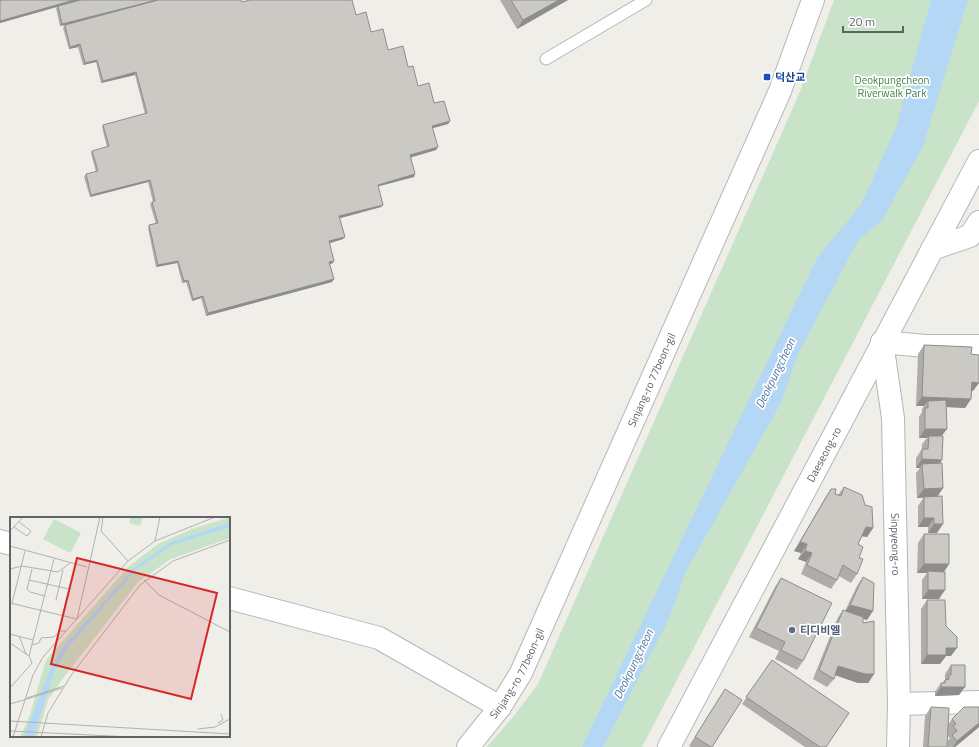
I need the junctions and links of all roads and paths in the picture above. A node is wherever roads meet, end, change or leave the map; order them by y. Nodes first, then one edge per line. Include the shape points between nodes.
1 (646, 0) edge
2 (813, 0) edge
3 (546, 58) dead end
4 (979, 161) edge
5 (979, 222) edge
6 (932, 249) junction
7 (882, 342) junction
8 (979, 346) edge
9 (979, 367) edge
10 (0, 542) edge
11 (10, 544) edge
12 (230, 598) edge
13 (979, 702) edge
14 (899, 704) junction
15 (500, 707) junction
16 (468, 747) edge
17 (669, 747) edge
18 (898, 747) edge

1 - 3 lane
2 - 15 street, Sinjang-ro 77beon-gil via 774,106 521,673
4 - 6 street, Daeseong-ro
5 - 6 street via 970,236
6 - 7 street, Daeseong-ro
7 - 8 street via 925,346
7 - 14 street, Sinpyeong-ro via 893,418
7 - 17 street, Daeseong-ro
8 - 9 street
10 - 11 street
12 - 15 street via 379,638
13 - 14 street
14 - 18 street, Sinpyeong-ro
15 - 16 street, Sinjang-ro 77beon-gil

